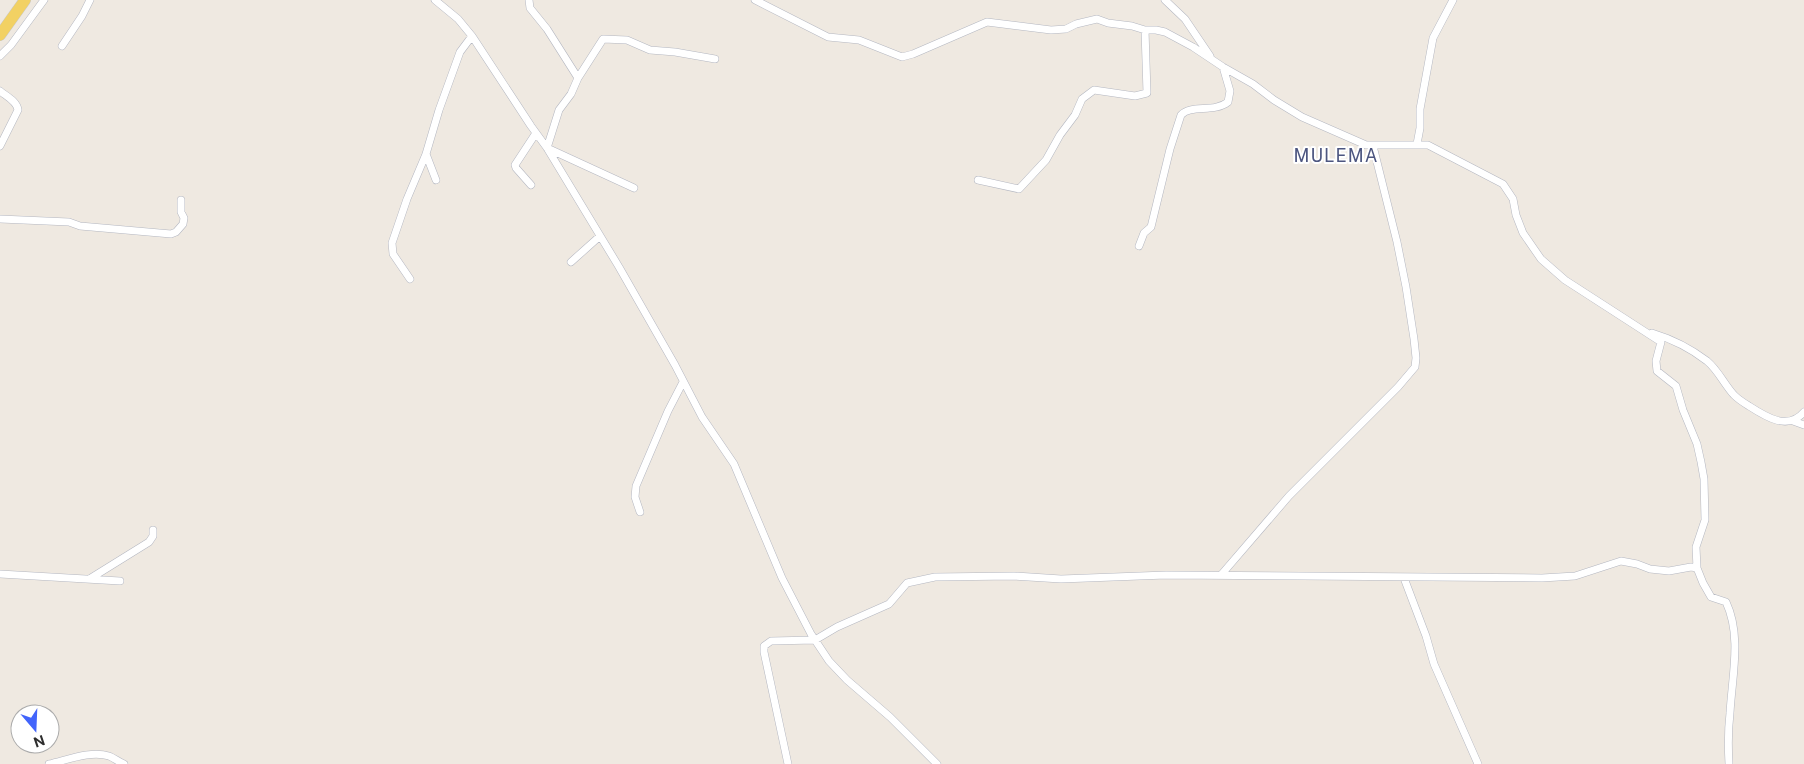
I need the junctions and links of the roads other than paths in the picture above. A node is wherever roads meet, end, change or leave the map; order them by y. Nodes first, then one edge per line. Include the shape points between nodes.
1 (25, 0) edge
2 (44, 0) edge
3 (90, 0) edge
4 (435, 0) edge
5 (529, 0) edge
6 (754, 0) edge
7 (1165, 0) edge
8 (1453, 0) edge
9 (1146, 30) junction
10 (0, 35) edge
11 (472, 36) junction
12 (62, 46) dead end
13 (0, 56) edge
14 (715, 59) dead end
15 (1213, 60) junction
16 (1223, 67) junction
17 (578, 78) junction
18 (0, 92) edge
19 (536, 133) junction
20 (1417, 144) junction
21 (0, 146) edge
22 (1373, 146) junction
23 (547, 148) junction
24 (426, 154) junction
25 (436, 180) dead end
26 (978, 180) dead end
27 (531, 185) dead end
28 (634, 188) dead end
29 (181, 200) dead end
30 (0, 219) edge
31 (600, 236) junction
32 (1139, 246) dead end
33 (571, 262) dead end
34 (410, 280) dead end
35 (1642, 330) junction
36 (683, 382) junction
37 (1804, 412) edge
38 (1792, 421) junction
39 (1804, 424) edge
40 (640, 512) dead end
41 (153, 530) dead end
42 (1697, 568) junction
43 (0, 574) edge
44 (1221, 575) junction
45 (91, 578) junction
46 (1404, 578) junction
47 (120, 581) dead end
48 (815, 640) junction
49 (49, 764) edge
50 (124, 764) edge
51 (788, 764) edge
52 (937, 764) edge
53 (1478, 764) edge
54 (1728, 764) edge

1 - 10 main road
2 - 13 street
3 - 12 street
4 - 11 street
5 - 17 street via 530,8
6 - 9 street via 828,37 859,40 902,57 986,22 1051,30 1098,19
7 - 15 street via 1185,19
8 - 20 street via 1433,38
9 - 15 street via 1165,32
9 - 26 street via 1147,93 1135,96 1094,90 1082,99 1046,160 1019,189
11 - 19 street
11 - 24 street via 460,52
14 - 17 street via 650,50 627,40 603,39
15 - 16 street
16 - 22 street via 1293,112
16 - 32 street via 1230,91 1228,102 1219,108 1188,110 1181,115 1151,228 1144,233
17 - 23 street via 559,110
18 - 21 street via 18,106 18,110
19 - 23 street
19 - 27 street via 515,165
20 - 22 street
20 - 35 street via 1436,148 1503,184 1513,199 1523,233 1541,259 1565,280
22 - 44 street via 1406,287 1415,366 1289,496
23 - 28 street
23 - 31 street
24 - 25 street
24 - 34 street via 392,243 393,254
29 - 30 street via 184,221 171,234 80,226 68,222
31 - 33 street
31 - 36 street
35 - 38 street via 1695,352 1710,364 1735,396 1763,416 1782,422
35 - 42 street via 1661,342 1657,371 1676,386 1697,444 1704,479 1705,520 1696,547
36 - 40 street via 636,486 635,497
36 - 48 street via 706,424 734,464 782,578
37 - 38 street
38 - 39 street
41 - 45 street via 149,542
42 - 46 street via 1669,571 1621,561 1575,576
42 - 54 street via 1711,597 1726,602 1735,630
43 - 45 street
44 - 46 street
44 - 48 street via 1061,579 935,577 907,583 889,604
45 - 47 street
46 - 53 street via 1436,670
48 - 51 street via 771,642 764,646
48 - 52 street via 847,680
49 - 50 street via 99,754

